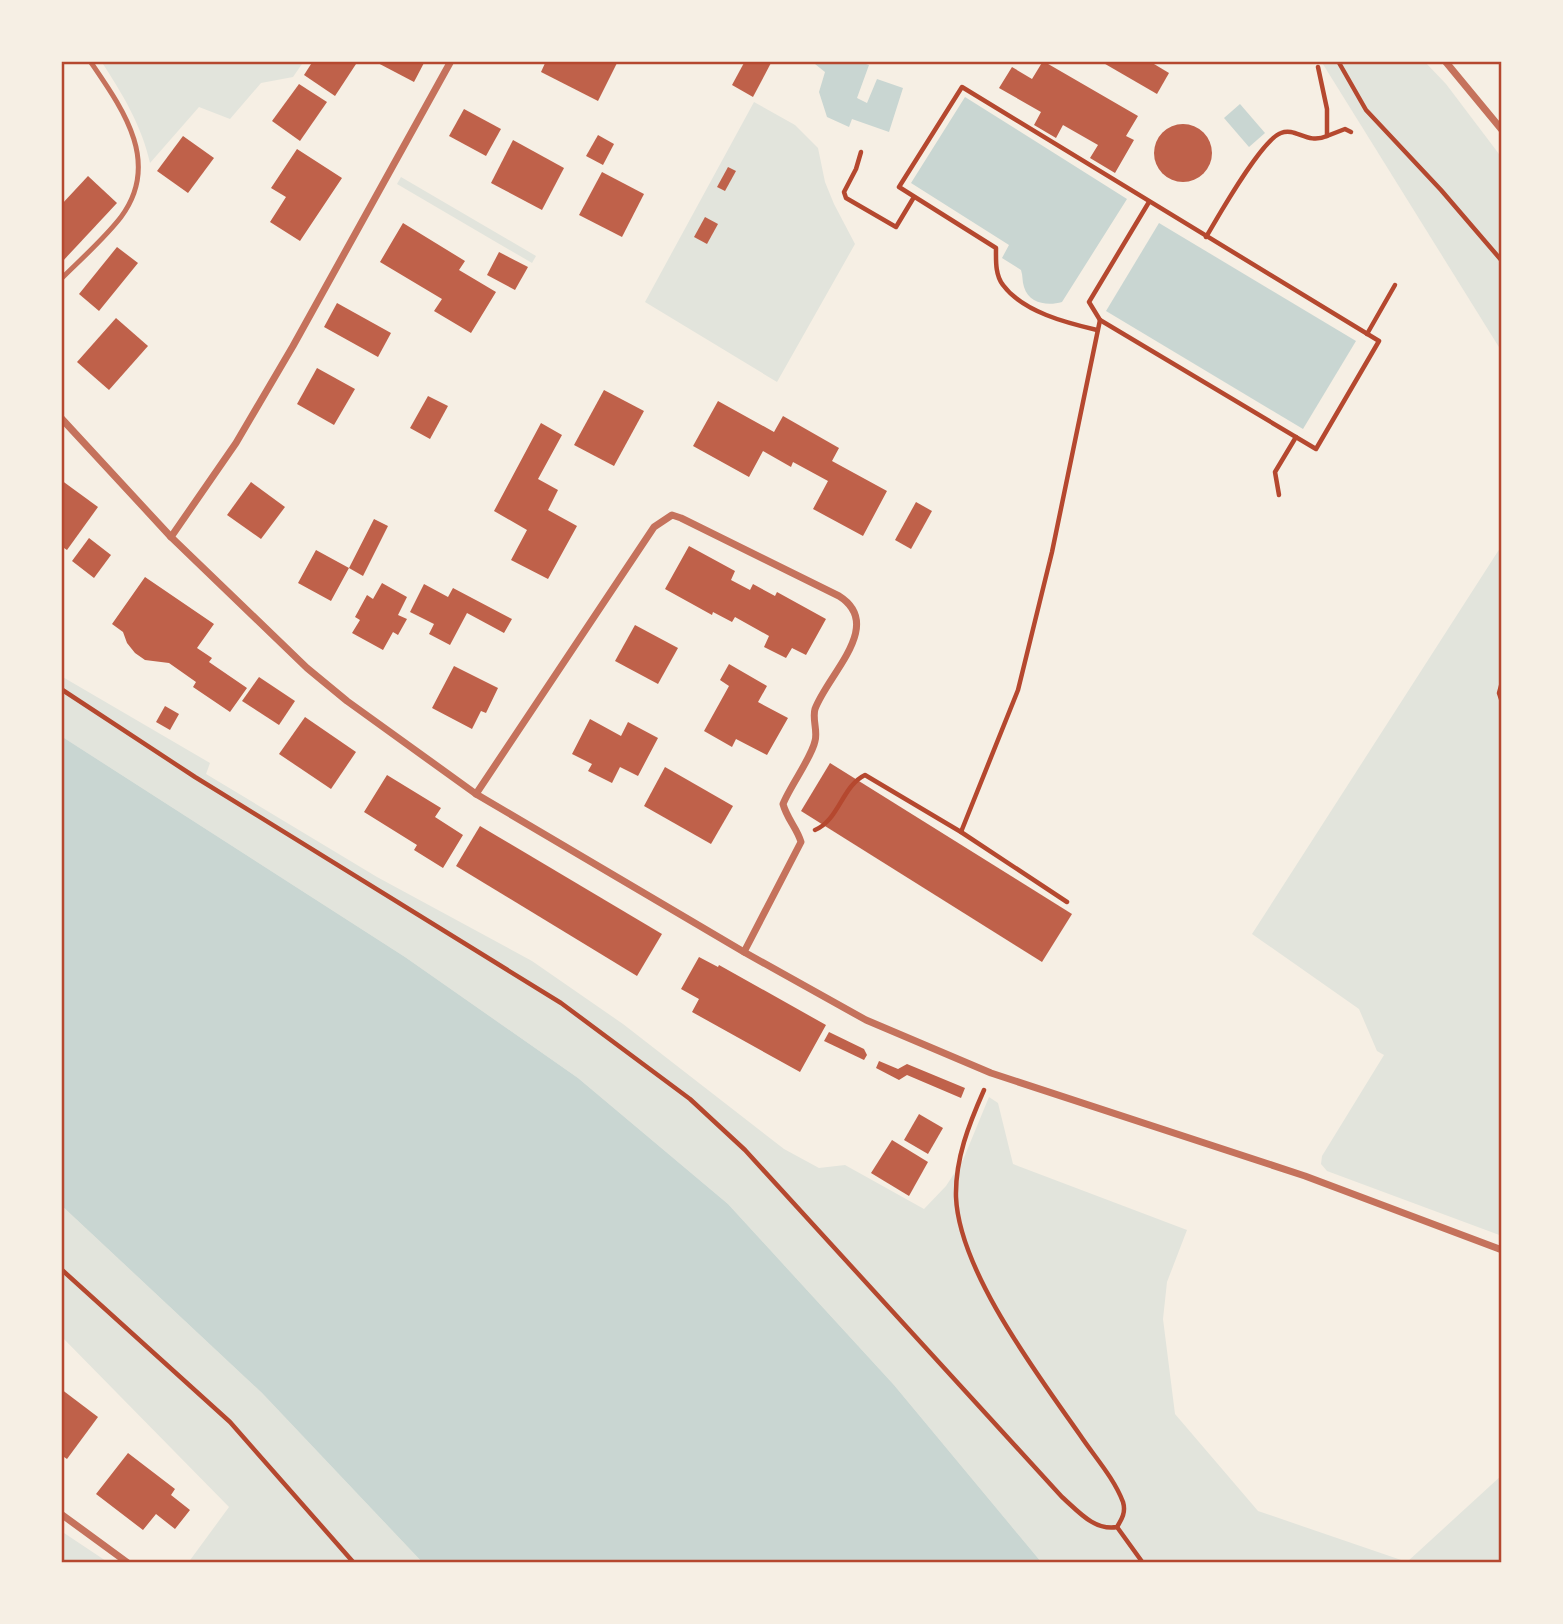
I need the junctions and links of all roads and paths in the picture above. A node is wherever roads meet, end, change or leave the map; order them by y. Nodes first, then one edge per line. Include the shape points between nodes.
1 (90, 61) edge
2 (451, 61) edge
3 (1338, 61) edge
4 (1445, 61) edge
5 (1318, 67) dead end
6 (1502, 130) edge
7 (1351, 132) dead end
8 (1327, 136) junction
9 (861, 152) dead end
10 (914, 197) junction
11 (1149, 202) junction
12 (1206, 237) junction
13 (1502, 261) edge
14 (61, 279) edge
15 (1395, 285) dead end
16 (1100, 320) junction
17 (1097, 330) junction
18 (1367, 334) junction
19 (61, 418) edge
20 (1296, 437) junction
21 (1279, 495) dead end
22 (171, 537) junction
23 (1502, 682) edge
24 (61, 689) edge
25 (1502, 702) edge
26 (476, 793) junction
27 (961, 832) junction
28 (800, 836) junction
29 (1067, 902) dead end
30 (744, 952) junction
31 (991, 1073) junction
32 (1502, 1250) edge
33 (61, 1269) edge
34 (61, 1514) edge
35 (1117, 1527) junction
36 (128, 1563) edge
37 (354, 1563) edge
38 (1143, 1563) edge

1 - 14 lane via 134,137 140,172 121,217
2 - 22 street via 236,443
3 - 13 path via 1366,110
4 - 6 street
5 - 8 path
7 - 8 path via 1345,129
8 - 12 path via 1318,140 1286,131 1277,134 1244,174
9 - 10 path via 844,192 846,198 895,227
10 - 11 path via 899,187 962,87
10 - 17 path via 996,248 996,268 1002,284 1014,296 1061,321
11 - 12 path
11 - 16 path via 1089,302
12 - 18 path
15 - 18 path
16 - 17 path
16 - 20 path
17 - 27 path via 1052,552 1018,690
18 - 20 path via 1379,341 1316,449
19 - 22 street
20 - 21 path via 1275,472
22 - 26 street via 347,702
23 - 25 path
24 - 35 path via 195,778 561,1003 690,1099 746,1150 1062,1497 1089,1521 1105,1529
26 - 28 street via 654,527 671,515 839,596 857,613 857,634 814,710 815,741 783,804
26 - 30 street
27 - 28 path via 865,775 856,779 824,826
27 - 29 path
28 - 30 street via 798,852
30 - 31 street via 866,1020
31 - 32 street via 1305,1176
31 - 35 path via 958,1167 956,1199 961,1230 1005,1323 1123,1502 1123,1518
33 - 37 path via 230,1422
34 - 36 street
35 - 38 path

